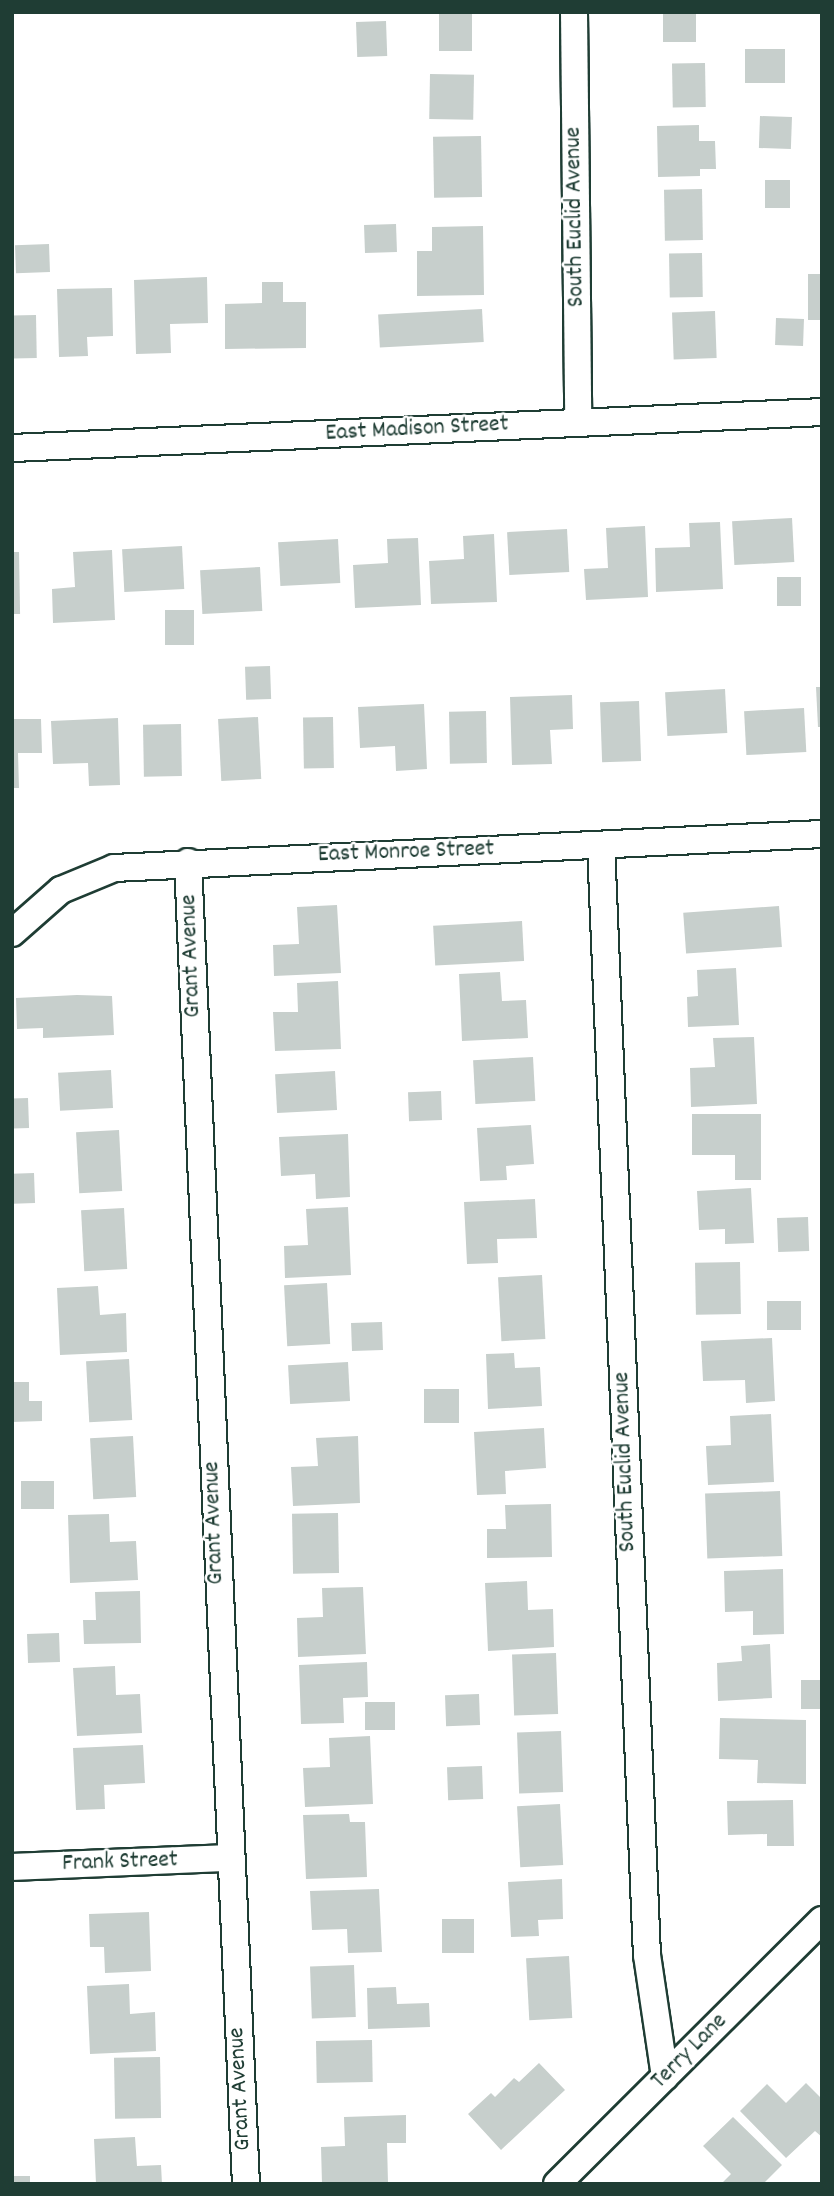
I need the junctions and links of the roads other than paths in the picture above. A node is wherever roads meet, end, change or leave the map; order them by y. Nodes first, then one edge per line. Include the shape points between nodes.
1 (574, 12) edge
2 (822, 412) edge
3 (578, 422) junction
4 (12, 448) edge
5 (822, 834) edge
6 (601, 845) junction
7 (188, 862) junction
8 (12, 933) edge
9 (229, 1858) junction
10 (12, 1867) edge
11 (822, 1920) edge
12 (665, 2077) junction
13 (246, 2184) edge
14 (558, 2184) edge

1 - 3 street, South Euclid Avenue
2 - 3 street, East Madison Street
3 - 4 street, East Madison Street
5 - 6 street, East Monroe Street
6 - 7 street, East Monroe Street
6 - 12 street, South Euclid Avenue via 647,1955
7 - 8 street, East Monroe Street via 114,868 90,875 61,890
7 - 9 street, Grant Avenue
9 - 10 street, Frank Street
9 - 13 street, Grant Avenue
11 - 12 street, Terry Lane
12 - 14 street, Terry Lane

